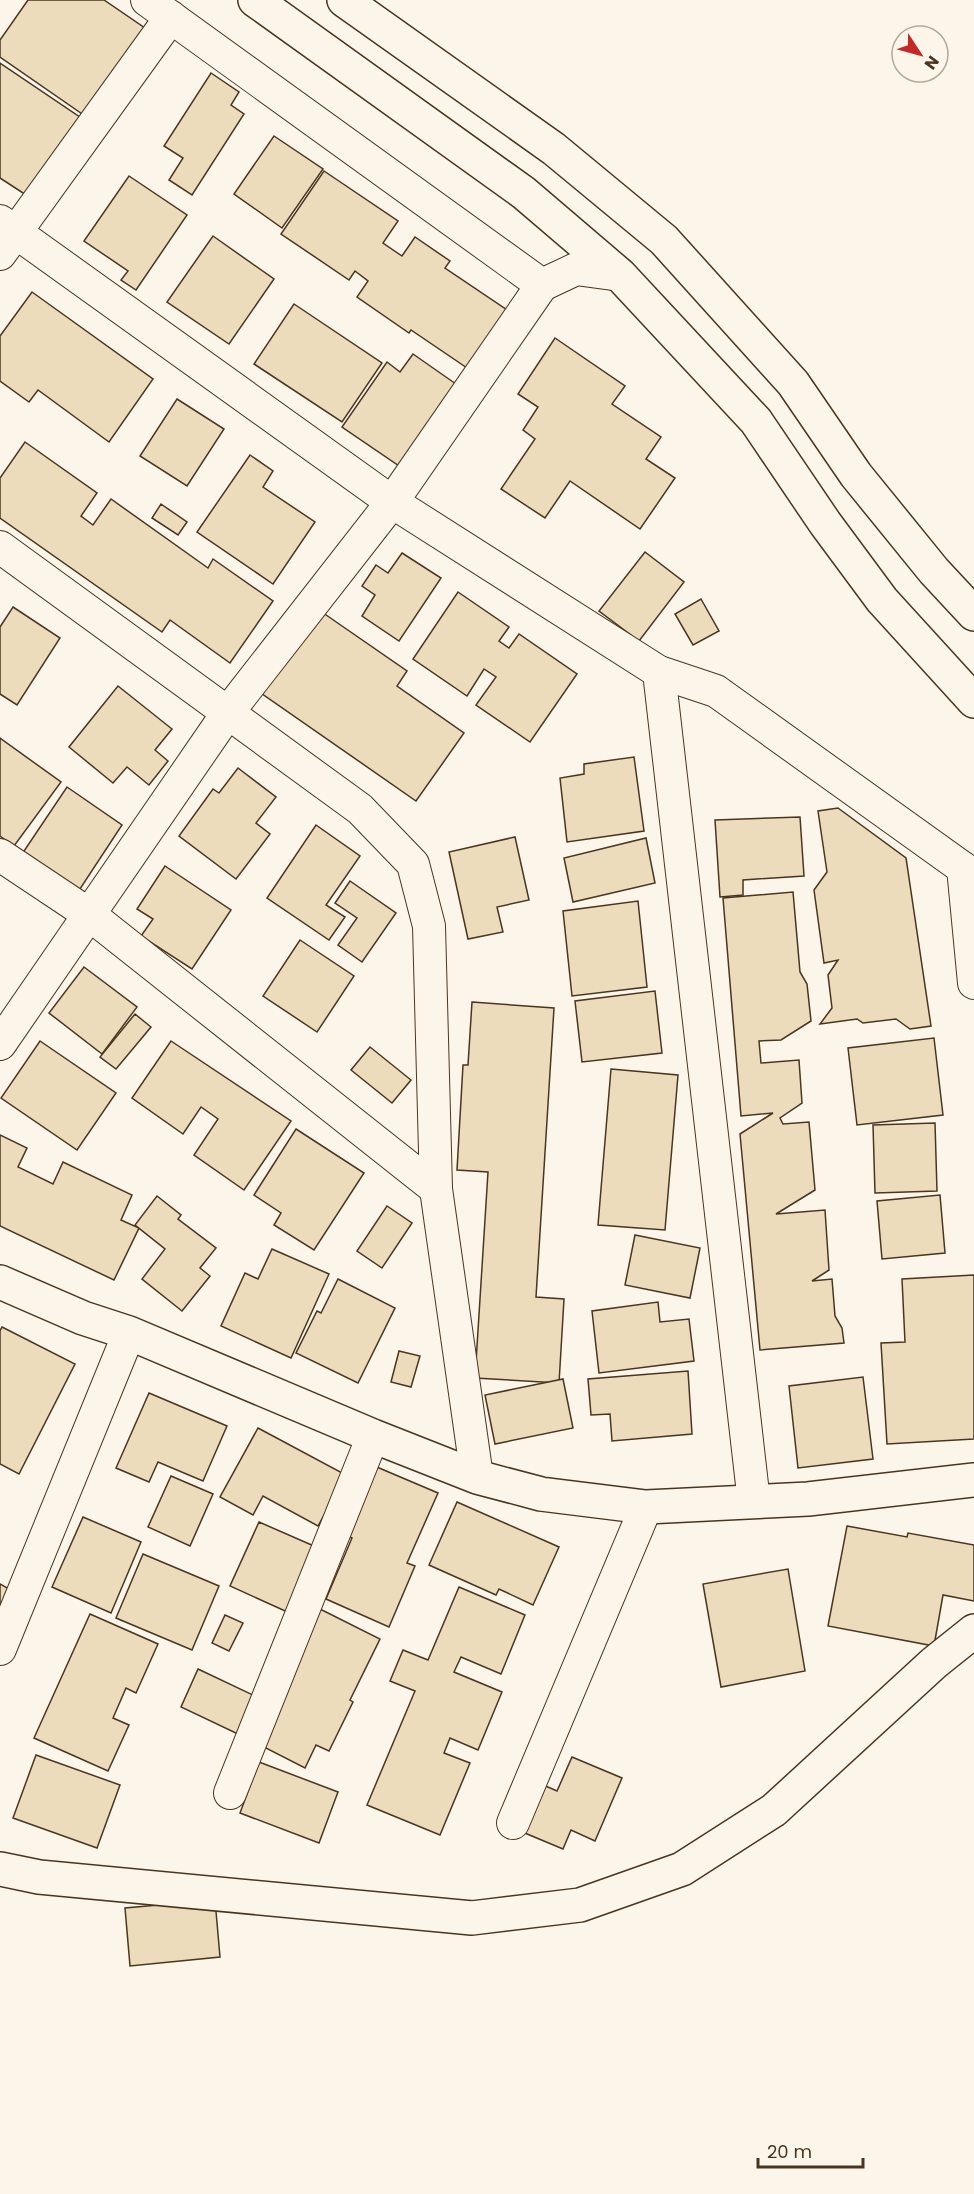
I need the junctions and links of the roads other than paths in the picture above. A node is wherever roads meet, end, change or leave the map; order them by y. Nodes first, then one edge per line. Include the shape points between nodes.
1 (255, 0) edge
2 (344, 0) edge
3 (159, 9) edge
4 (5, 236) edge
5 (620, 275) junction
6 (542, 285) junction
7 (392, 502) junction
8 (0, 547) edge
9 (974, 614) edge
10 (659, 672) junction
11 (974, 701) edge
12 (229, 711) junction
13 (0, 855) edge
14 (969, 872) edge
15 (90, 915) junction
16 (974, 983) edge
17 (0, 1044) edge
18 (436, 1190) junction
19 (0, 1282) edge
20 (129, 1333) junction
21 (373, 1436) junction
22 (477, 1477) junction
23 (967, 1483) edge
24 (754, 1502) junction
25 (646, 1507) junction
26 (974, 1631) edge
27 (0, 1649) edge
28 (230, 1793) dead end
29 (513, 1823) dead end
30 (0, 1869) edge

1 - 5 main road via 524,193
2 - 9 main road via 554,149 664,240 793,383 856,475
3 - 4 street
3 - 6 street
4 - 7 street
5 - 6 street via 576,269
5 - 11 main road via 756,421 882,600
6 - 7 street
7 - 10 street
7 - 12 street
8 - 12 street
10 - 14 street via 716,691
10 - 24 street
12 - 15 street
12 - 18 street via 360,808 413,864 429,926
13 - 15 street
14 - 16 street
15 - 17 street
15 - 18 street
18 - 22 street
19 - 20 main road
20 - 21 main road
20 - 27 street
21 - 22 main road
21 - 28 street
22 - 25 main road via 541,1494
23 - 24 main road
24 - 25 main road
25 - 29 street
26 - 30 main road via 774,1810 682,1869 580,1905 472,1918 39,1877

